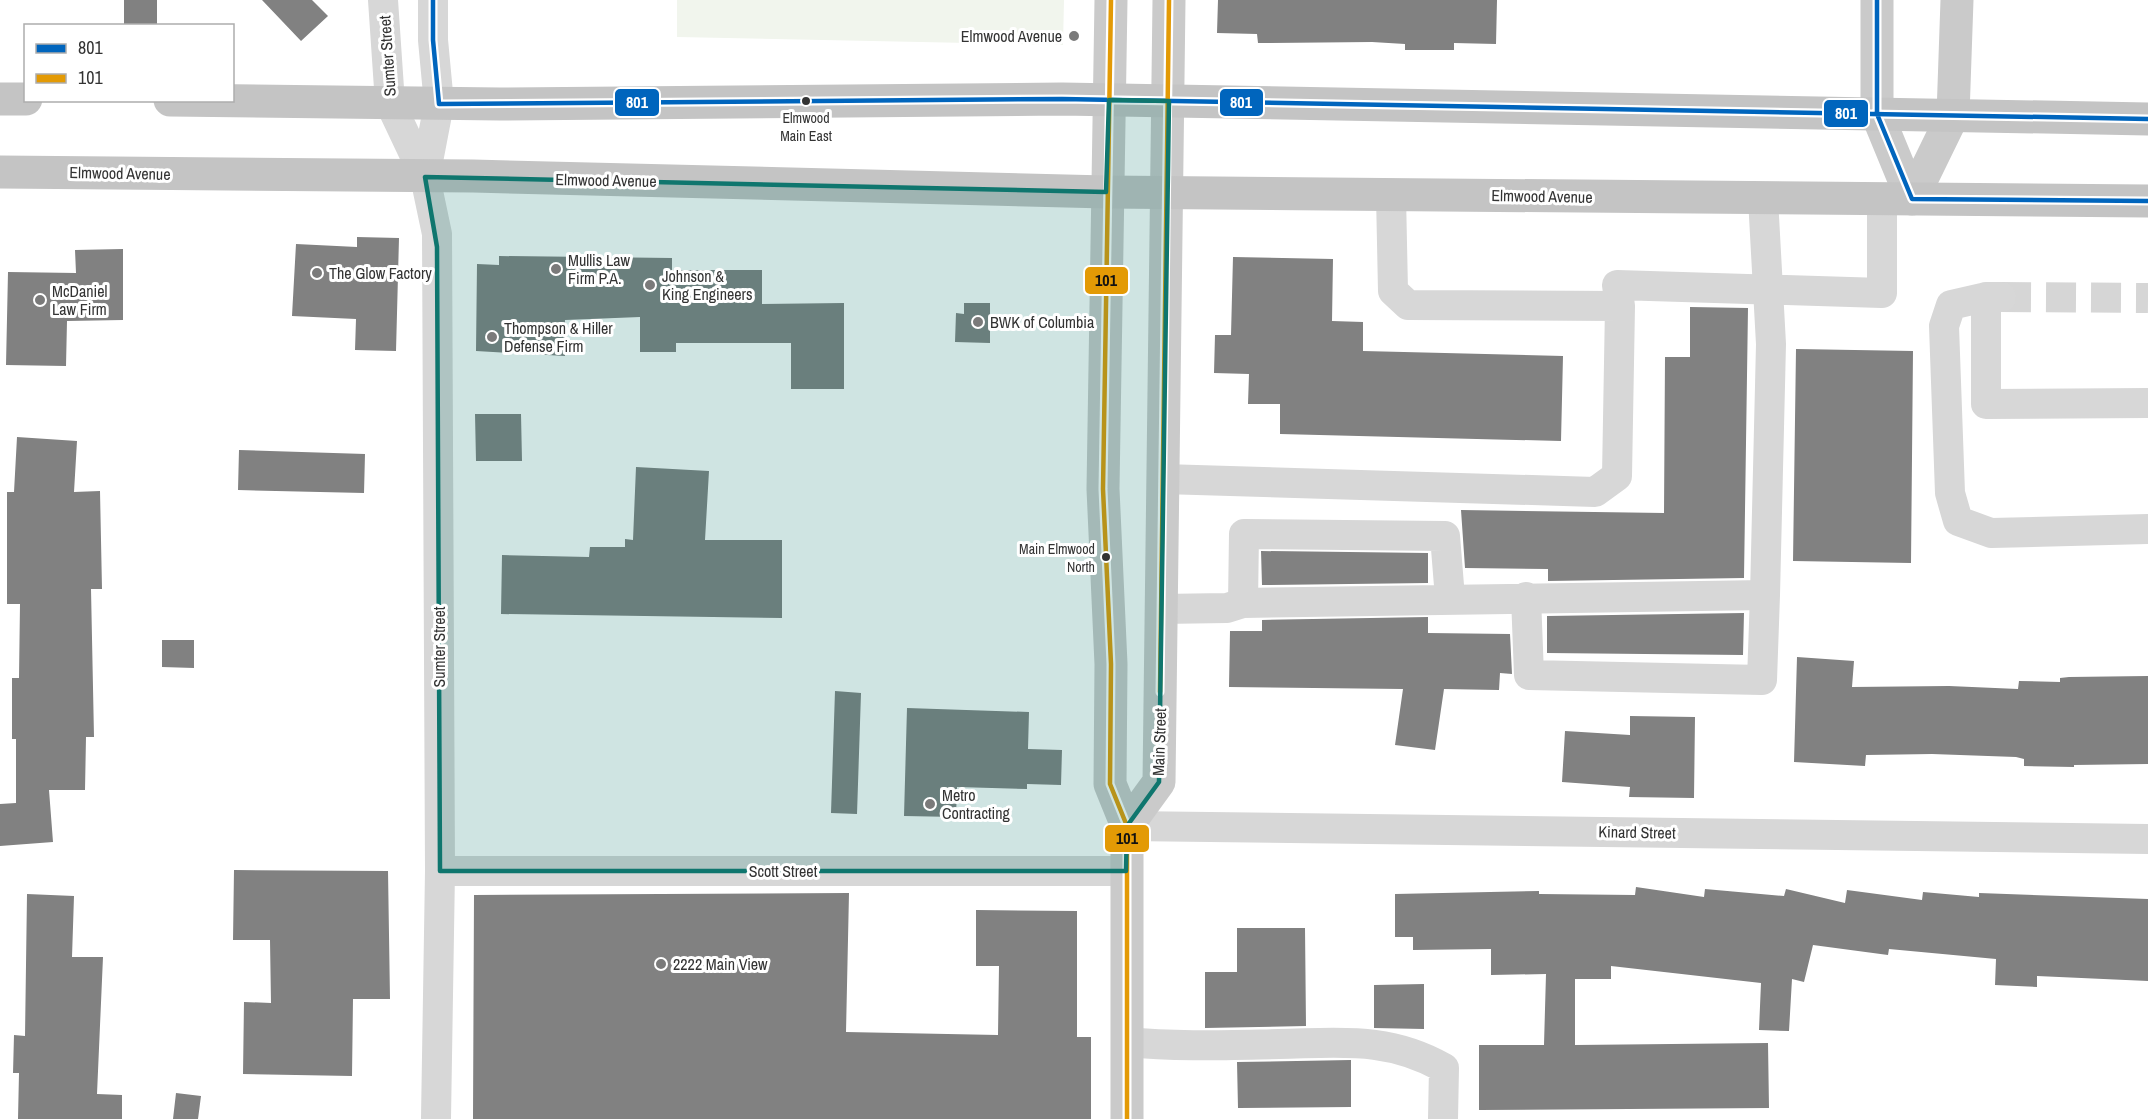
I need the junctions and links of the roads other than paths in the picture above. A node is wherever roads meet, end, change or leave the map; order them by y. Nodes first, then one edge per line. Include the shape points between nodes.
1 (383, 0) edge
2 (433, 0) edge
3 (1111, 0) edge
4 (1169, 0) edge
5 (1877, 0) edge
6 (1957, 0) edge
7 (0, 99) edge
8 (24, 99) edge
9 (1109, 100) junction
10 (234, 101) edge
11 (1168, 101) junction
12 (390, 103) junction
13 (439, 104) junction
14 (1877, 114) junction
15 (1953, 115) junction
16 (2148, 118) edge
17 (0, 172) edge
18 (425, 177) junction
19 (1106, 192) junction
20 (1167, 193) junction
21 (1391, 195) junction
22 (1763, 198) junction
23 (1897, 199) junction
24 (2148, 201) edge
25 (1768, 290) junction
26 (1620, 306) junction
27 (2148, 403) edge
28 (1163, 479) junction
29 (2148, 529) edge
30 (1765, 595) junction
31 (1526, 597) junction
32 (1450, 598) junction
33 (1243, 603) junction
34 (1161, 609) junction
35 (1127, 826) junction
36 (2148, 839) edge
37 (440, 871) junction
38 (1126, 871) junction
39 (1127, 1042) junction
40 (436, 1119) edge
41 (1127, 1119) edge
42 (1443, 1119) edge

1 - 12 street, Sumter Street
2 - 13 street, Sumter Street
3 - 9 main road
4 - 11 main road, Main Street
5 - 14 main road
6 - 15 main road
7 - 8 highway
9 - 11 highway
9 - 13 highway
9 - 19 main road
10 - 12 highway
11 - 14 highway
11 - 20 main road, Main Street
12 - 13 highway
12 - 18 street, Sumter Street
13 - 18 street, Sumter Street
14 - 15 highway
14 - 23 main road
15 - 16 highway
15 - 23 main road
17 - 18 highway, Elmwood Avenue
18 - 19 highway, Elmwood Avenue
18 - 37 street, Sumter Street via 437,247
19 - 20 highway, Elmwood Avenue
19 - 35 main road via 1103,489 1111,663 1110,784
20 - 21 highway, Elmwood Avenue
20 - 28 main road, Main Street
21 - 22 highway, Elmwood Avenue
21 - 26 street via 1394,291 1408,305
22 - 23 highway, Elmwood Avenue
22 - 25 street
23 - 24 highway, Elmwood Avenue
23 - 25 street via 1882,293
25 - 26 street via 1617,285
25 - 30 street via 1771,344
26 - 28 street via 1617,476 1595,492
27 - 29 street via 1986,404 1993,297 1951,304 1944,326 1950,492 1958,521 1991,533
28 - 34 main road, Main Street
30 - 31 street
30 - 31 street via 1762,680 1529,675
31 - 32 street
32 - 33 street
32 - 33 street via 1445,536 1244,534
33 - 34 street via 1227,608
34 - 35 main road, Main Street via 1159,782
35 - 36 street, Kinard Street
35 - 38 main road
37 - 38 street, Scott Street
37 - 40 street, Sumter Street
38 - 39 main road
39 - 41 main road
39 - 42 street via 1168,1046 1372,1043 1419,1054 1444,1068

